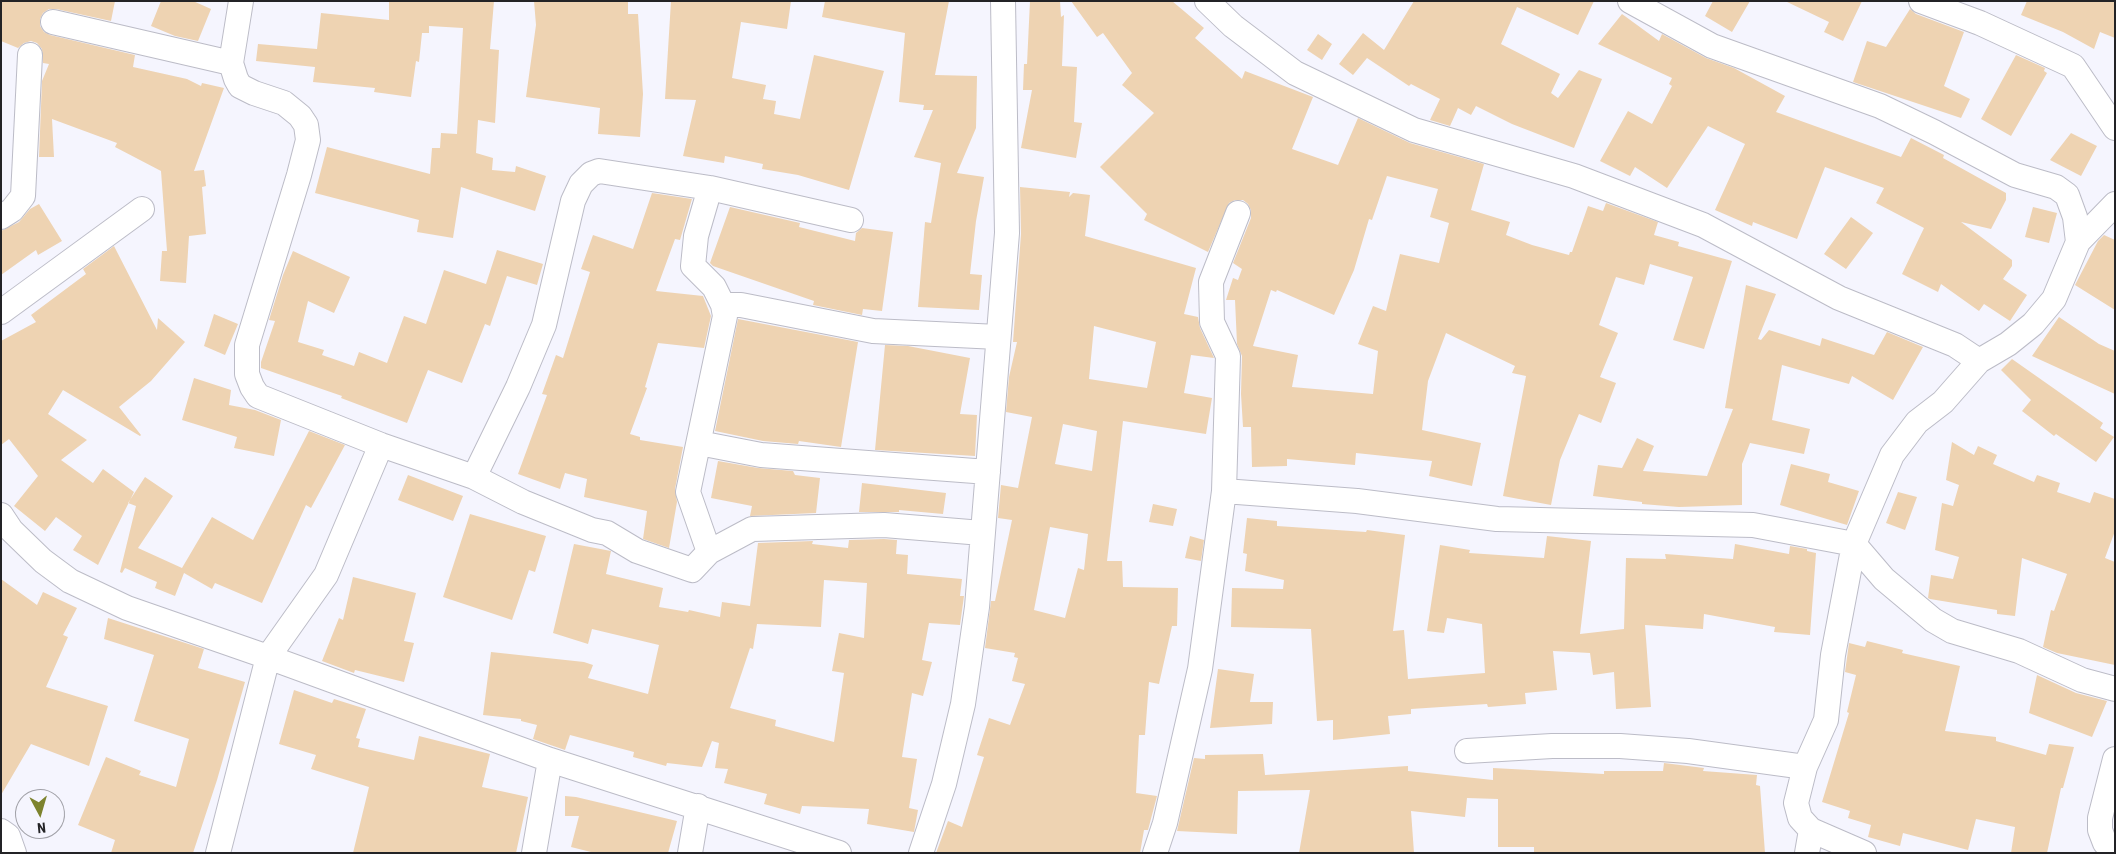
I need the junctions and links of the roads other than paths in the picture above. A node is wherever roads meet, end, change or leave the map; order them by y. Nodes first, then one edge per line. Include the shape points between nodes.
1 (241, 1) edge
2 (1003, 1) edge
3 (1207, 1) edge
4 (1630, 1) edge
5 (1921, 1) edge
6 (53, 22) dead end
7 (30, 55) dead end
8 (231, 63) junction
9 (2115, 128) edge
10 (2115, 186) edge
11 (710, 188) junction
12 (2114, 204) edge
13 (142, 209) dead end
14 (1238, 214) dead end
15 (1, 218) edge
16 (851, 220) dead end
17 (2078, 242) junction
18 (723, 305) junction
19 (1, 312) edge
20 (998, 337) junction
21 (1979, 361) junction
22 (699, 443) junction
23 (381, 445) junction
24 (988, 472) junction
25 (474, 477) junction
26 (1224, 491) junction
27 (4, 530) edge
28 (982, 533) junction
29 (1854, 544) junction
30 (709, 552) junction
31 (268, 658) junction
32 (2115, 689) edge
33 (1467, 751) dead end
34 (2115, 759) edge
35 (550, 760) junction
36 (1805, 767) junction
37 (698, 806) junction
38 (1, 831) edge
39 (1809, 842) edge
40 (2115, 846) edge
41 (14, 853) edge
42 (218, 853) edge
43 (534, 853) edge
44 (690, 853) edge
45 (840, 853) edge
46 (921, 853) edge
47 (1155, 853) edge
48 (1864, 853) edge

1 - 8 street
2 - 20 street via 1008,233
3 - 21 street via 1233,26 1295,73 1414,130 1574,176 1703,225 1839,298 1956,345
4 - 17 street via 1712,46 1880,106 2015,176 2056,187 2067,195 2075,217
5 - 9 street via 1980,23 2074,66
6 - 8 street
7 - 15 street via 23,196
8 - 23 street via 240,86 284,103 300,116 306,125 308,140 247,345 246,360 252,387 258,396 278,406
10 - 12 street
11 - 16 street
11 - 18 street via 696,236 694,266 714,288
11 - 25 street via 599,170 582,184 573,200 544,325
12 - 17 street
13 - 19 street
14 - 26 street via 1211,282 1212,322 1228,356
17 - 21 street via 2054,299 2033,324
18 - 20 street via 741,305 873,331
18 - 22 street via 723,331
20 - 24 street
21 - 29 street via 1943,402 1917,422 1892,455
22 - 24 street via 761,455
22 - 30 street via 688,492
23 - 25 street
23 - 31 street via 326,575
24 - 28 street
25 - 30 street via 523,502 606,533 637,551 692,570
26 - 29 street via 1357,501 1497,518 1753,525
26 - 47 street via 1200,669
27 - 31 street via 70,581 127,608
28 - 30 street via 884,526 752,529
28 - 46 street via 977,607 963,704 944,784
29 - 32 street via 1884,579 1946,628 2019,651 2082,680
29 - 36 street via 1833,655 1826,720
31 - 35 street
31 - 42 street
33 - 36 street via 1620,746 1688,751
34 - 40 street via 2100,818 2105,843
35 - 37 street
35 - 43 street
36 - 39 street via 1796,803
37 - 44 street
37 - 45 street
38 - 41 street via 8,836
39 - 48 street

